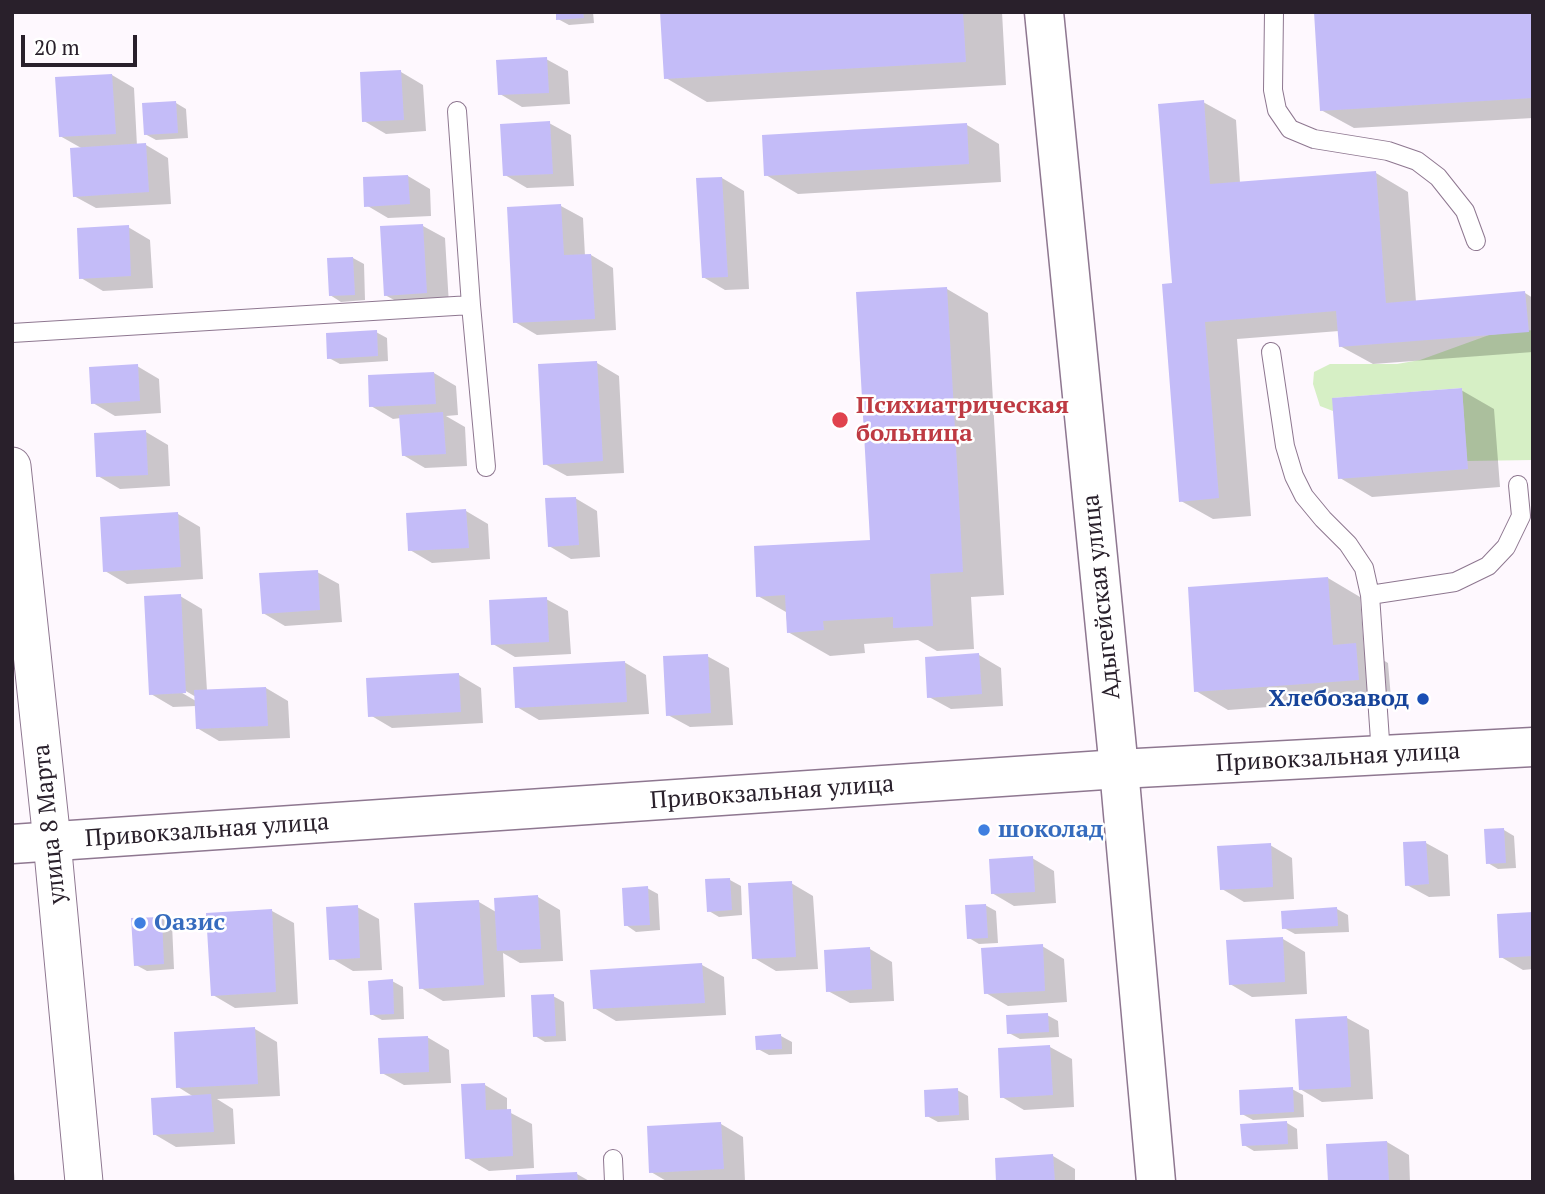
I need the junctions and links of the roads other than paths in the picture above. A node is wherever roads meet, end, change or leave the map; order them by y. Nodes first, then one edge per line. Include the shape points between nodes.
1 (1044, 12) edge
2 (1273, 12) edge
3 (457, 111) dead end
4 (1476, 240) dead end
5 (471, 305) junction
6 (12, 333) edge
7 (1271, 352) dead end
8 (12, 466) edge
9 (486, 467) dead end
10 (1518, 485) dead end
11 (1370, 595) junction
12 (1533, 747) edge
13 (1381, 755) junction
14 (1119, 769) junction
15 (52, 842) junction
16 (12, 844) edge
17 (612, 1159) dead end
18 (84, 1182) edge
19 (614, 1182) edge
20 (1156, 1182) edge

1 - 14 street, Адыгейская улица
2 - 4 lane via 1273,90 1277,110 1290,129 1314,139 1388,151 1418,161 1438,177 1465,211
3 - 5 lane
5 - 6 lane
5 - 9 lane
7 - 11 lane via 1294,476 1304,496 1349,544 1364,568
8 - 15 street, улица 8 Марта
10 - 11 lane via 1521,516 1506,547 1488,565 1455,582
11 - 13 lane
12 - 13 street, Привокзальная улица
13 - 14 street, Привокзальная улица
14 - 15 street, Привокзальная улица
14 - 20 street, Адыгейская улица
15 - 16 street, Привокзальная улица
15 - 18 street, улица 8 Марта
17 - 19 lane

